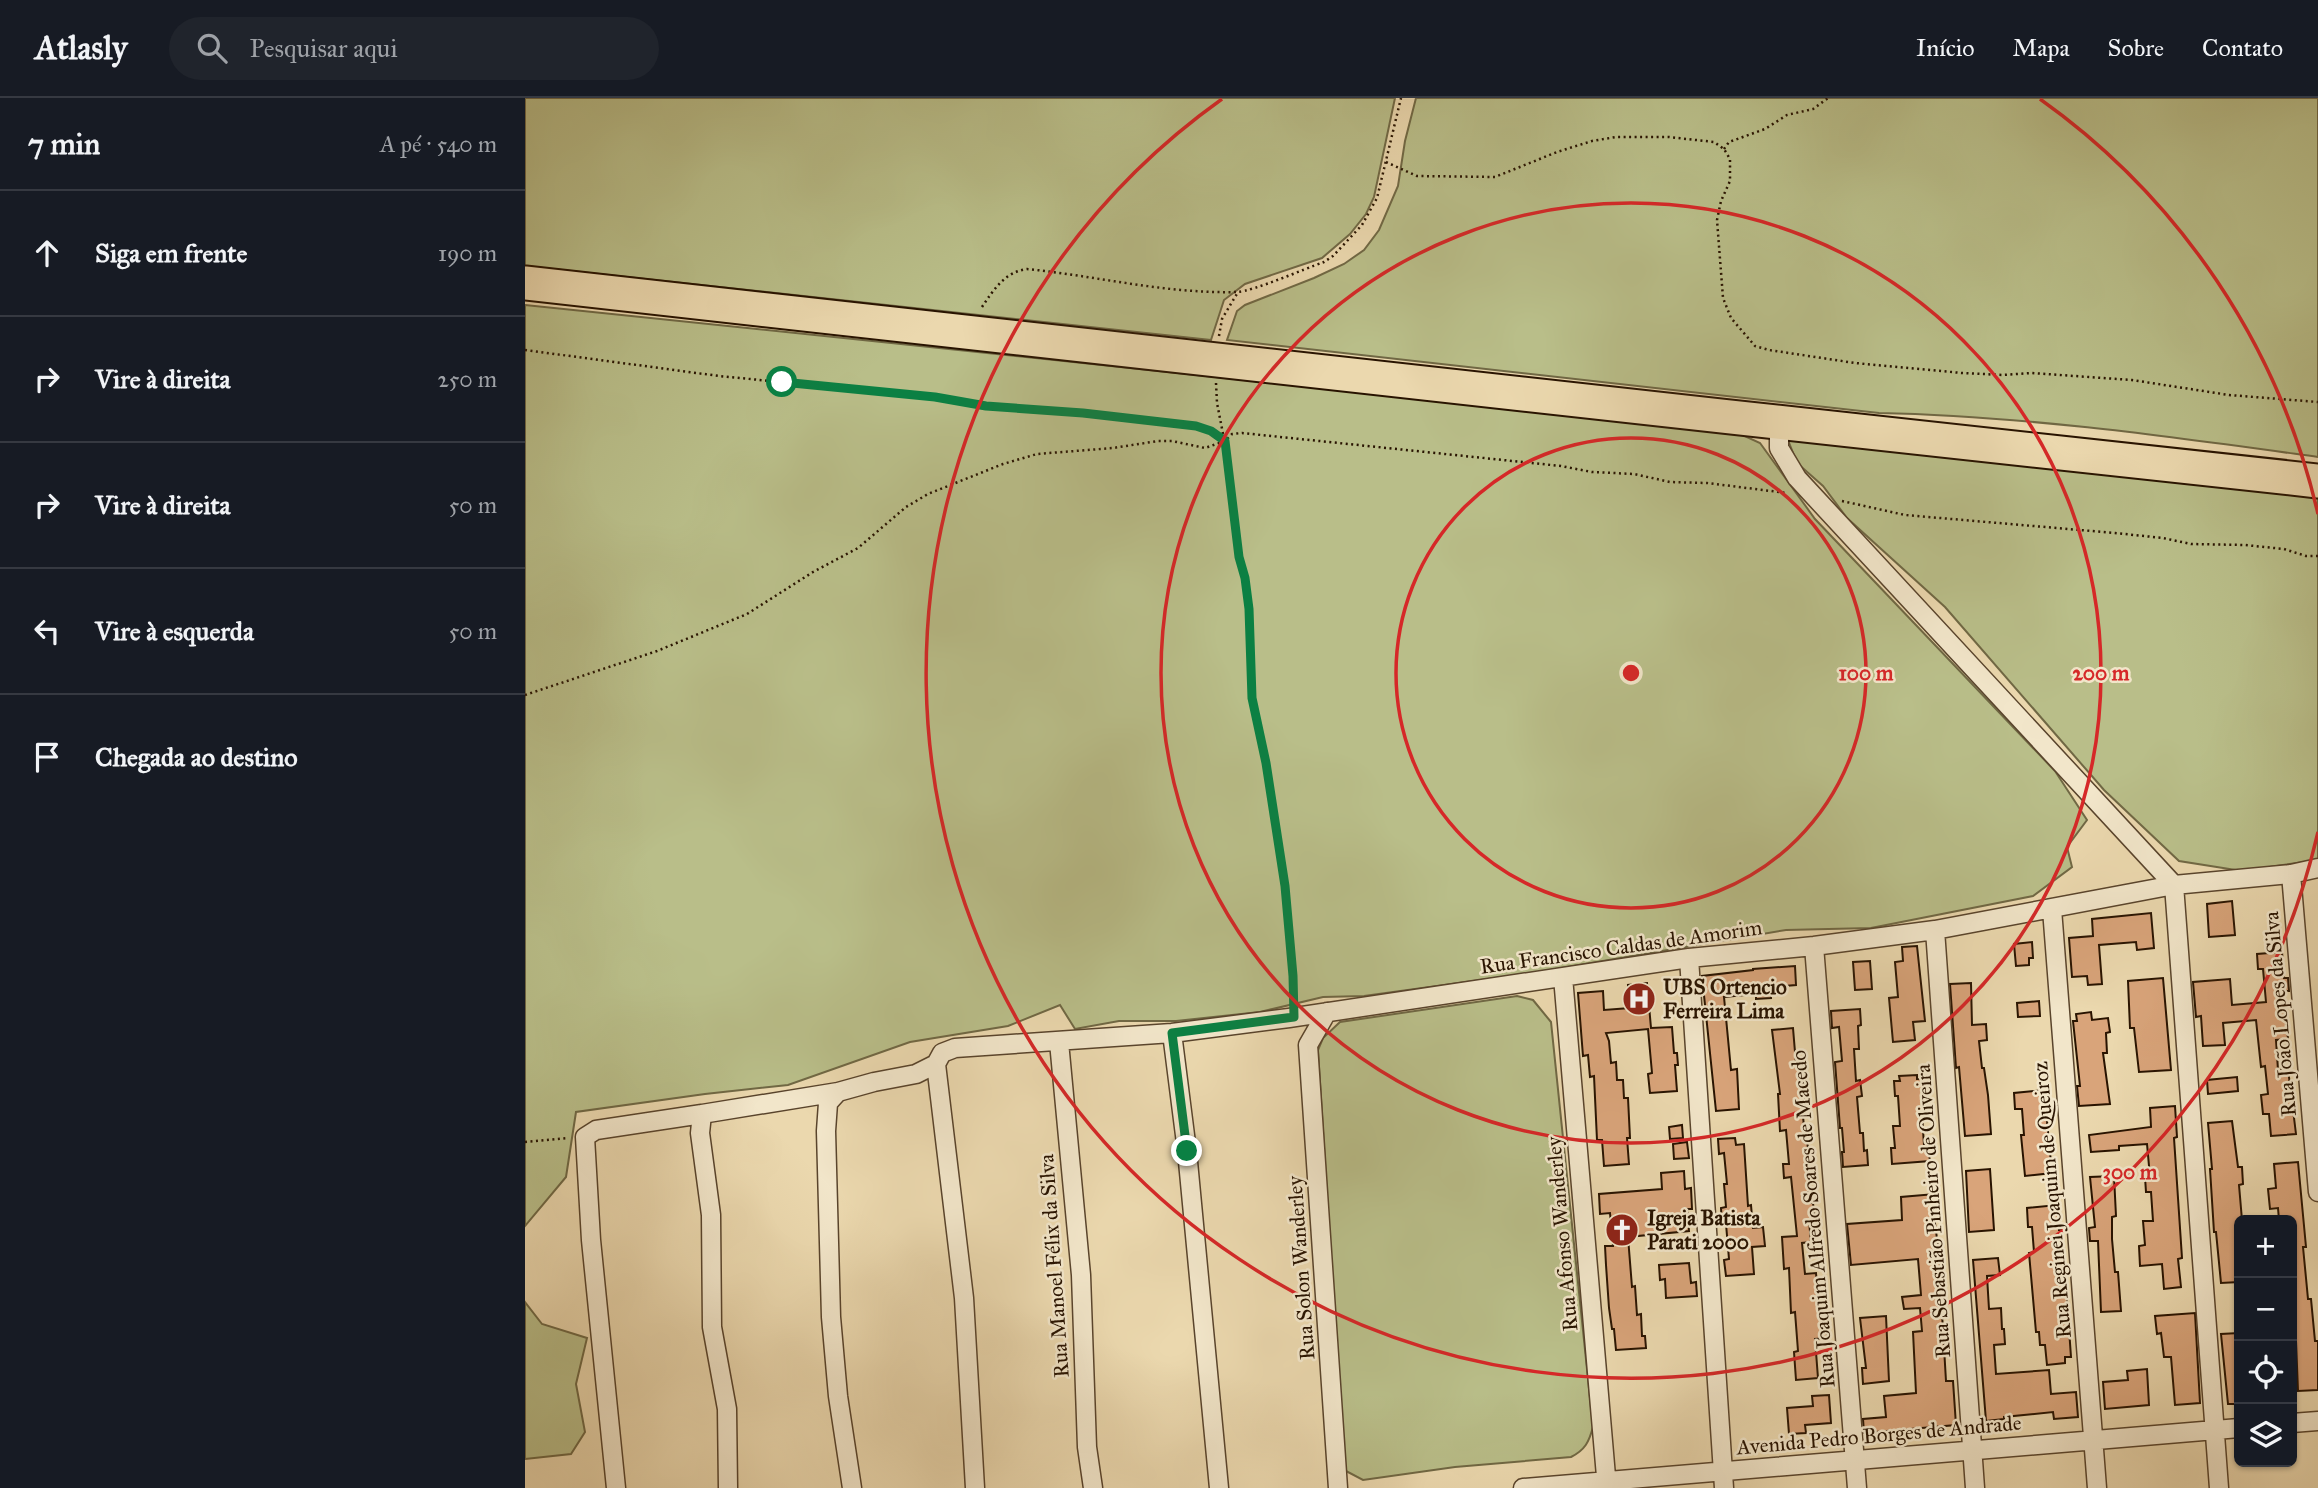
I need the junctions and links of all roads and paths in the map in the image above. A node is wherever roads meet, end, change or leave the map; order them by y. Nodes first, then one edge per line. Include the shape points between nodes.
1 (1401, 98) edge
2 (1828, 98) edge
3 (1724, 149) junction
4 (1386, 162) junction
5 (525, 283) edge
6 (1238, 292) junction
7 (967, 330) junction
8 (525, 350) edge
9 (1211, 358) junction
10 (2318, 402) edge
11 (1779, 424) junction
12 (1225, 441) junction
13 (2318, 481) edge
14 (1813, 495) junction
15 (2318, 556) edge
16 (525, 695) edge
17 (2318, 868) edge
18 (2291, 874) junction
19 (2174, 885) junction
20 (2052, 909) junction
21 (1935, 930) junction
22 (1814, 946) junction
23 (1689, 958) junction
24 (1563, 977) junction
25 (1327, 1012) junction
26 (1291, 1018) junction
27 (1172, 1033) junction
28 (1059, 1042) junction
29 (1308, 1045) junction
30 (936, 1064) junction
31 (838, 1092) junction
32 (702, 1114) junction
33 (585, 1137) junction
34 (525, 1142) edge
35 (2318, 1192) edge
36 (2318, 1421) edge
37 (2297, 1423) edge
38 (2234, 1428) edge
39 (2214, 1430) junction
40 (2094, 1440) junction
41 (1973, 1450) junction
42 (1855, 1460) junction
43 (1723, 1480) edge
44 (1607, 1484) edge
45 (616, 1488) edge
46 (728, 1488) edge
47 (852, 1488) edge
48 (975, 1488) edge
49 (1093, 1488) edge
50 (1219, 1488) edge
51 (1338, 1488) edge
52 (1523, 1488) edge
53 (1857, 1488) edge
54 (1975, 1488) edge
55 (2097, 1488) edge
56 (2219, 1488) edge

1 - 4 path
2 - 3 path via 1729,142
3 - 4 path via 1714,142 1616,137 1557,152 1495,177 1416,176
3 - 10 path via 1730,159 1730,181 1717,220 1723,298 1731,318 1755,345 1855,363 2132,380 2229,395
4 - 6 path via 1368,215 1333,256
5 - 7 highway
6 - 7 path via 1138,286 1018,270 1002,280
6 - 9 path via 1222,319
7 - 9 highway
8 - 12 path via 719,376 1196,426
9 - 11 highway
9 - 12 path
11 - 13 highway
11 - 14 street via 1783,458
12 - 14 path via 1232,434 1243,433
12 - 16 path via 1205,448 1158,441 1037,454 1003,464 917,500 858,548 747,614 657,651
12 - 26 path via 1249,609 1252,698 1285,886 1293,976
14 - 15 path via 1905,515 2191,544 2245,544
14 - 19 street
17 - 18 street, Rua Francisco Caldas de Amorim
18 - 19 street, Rua Francisco Caldas de Amorim
18 - 35 street, Rua João Lopes da Silva
19 - 20 street, Rua Francisco Caldas de Amorim
19 - 39 street
20 - 21 street, Rua Francisco Caldas de Amorim
20 - 40 street, Rua Reginei Joaquim de Queiroz
21 - 22 street, Rua Francisco Caldas de Amorim
21 - 41 street, Rua Sebastião Pinheiro de Oliveira
22 - 23 street, Rua Francisco Caldas de Amorim
22 - 42 street, Rua Joaquim Alfredo Soares de Macedo
23 - 24 street, Rua Francisco Caldas de Amorim
23 - 43 street
24 - 25 street, Rua Francisco Caldas de Amorim
24 - 44 street, Rua Afonso Wanderley
25 - 26 street, Rua Francisco Caldas de Amorim
25 - 29 street
26 - 27 street, Rua Francisco Caldas de Amorim
26 - 29 street
27 - 28 street, Rua Francisco Caldas de Amorim
27 - 50 street
28 - 30 street, Rua Francisco Caldas de Amorim via 955,1048 942,1053
28 - 49 street, Rua Manoel Félix da Silva via 1081,1275 1087,1447
29 - 51 street, Rua Solon Wanderley
30 - 31 street, Rua Francisco Caldas de Amorim via 916,1074
30 - 48 street via 964,1298
31 - 32 street, Rua Francisco Caldas de Amorim
31 - 47 street via 828,1103 826,1131 831,1317
32 - 33 street, Rua Francisco Caldas de Amorim via 596,1130
32 - 46 street via 700,1133 711,1216 712,1327 727,1409
33 - 34 path
33 - 45 street
36 - 37 street
38 - 39 street, Avenida Pedro Borges de Andrade
39 - 40 street, Avenida Pedro Borges de Andrade
39 - 56 street
40 - 41 street, Avenida Pedro Borges de Andrade
40 - 55 street, Rua Reginei Joaquim de Queiroz
41 - 42 street, Avenida Pedro Borges de Andrade
41 - 54 street, Rua Sebastião Pinheiro de Oliveira
42 - 43 street, Avenida Pedro Borges de Andrade
42 - 53 street, Rua Joaquim Alfredo Soares de Macedo
43 - 44 street, Avenida Pedro Borges de Andrade
44 - 52 street, Avenida Pedro Borges de Andrade

